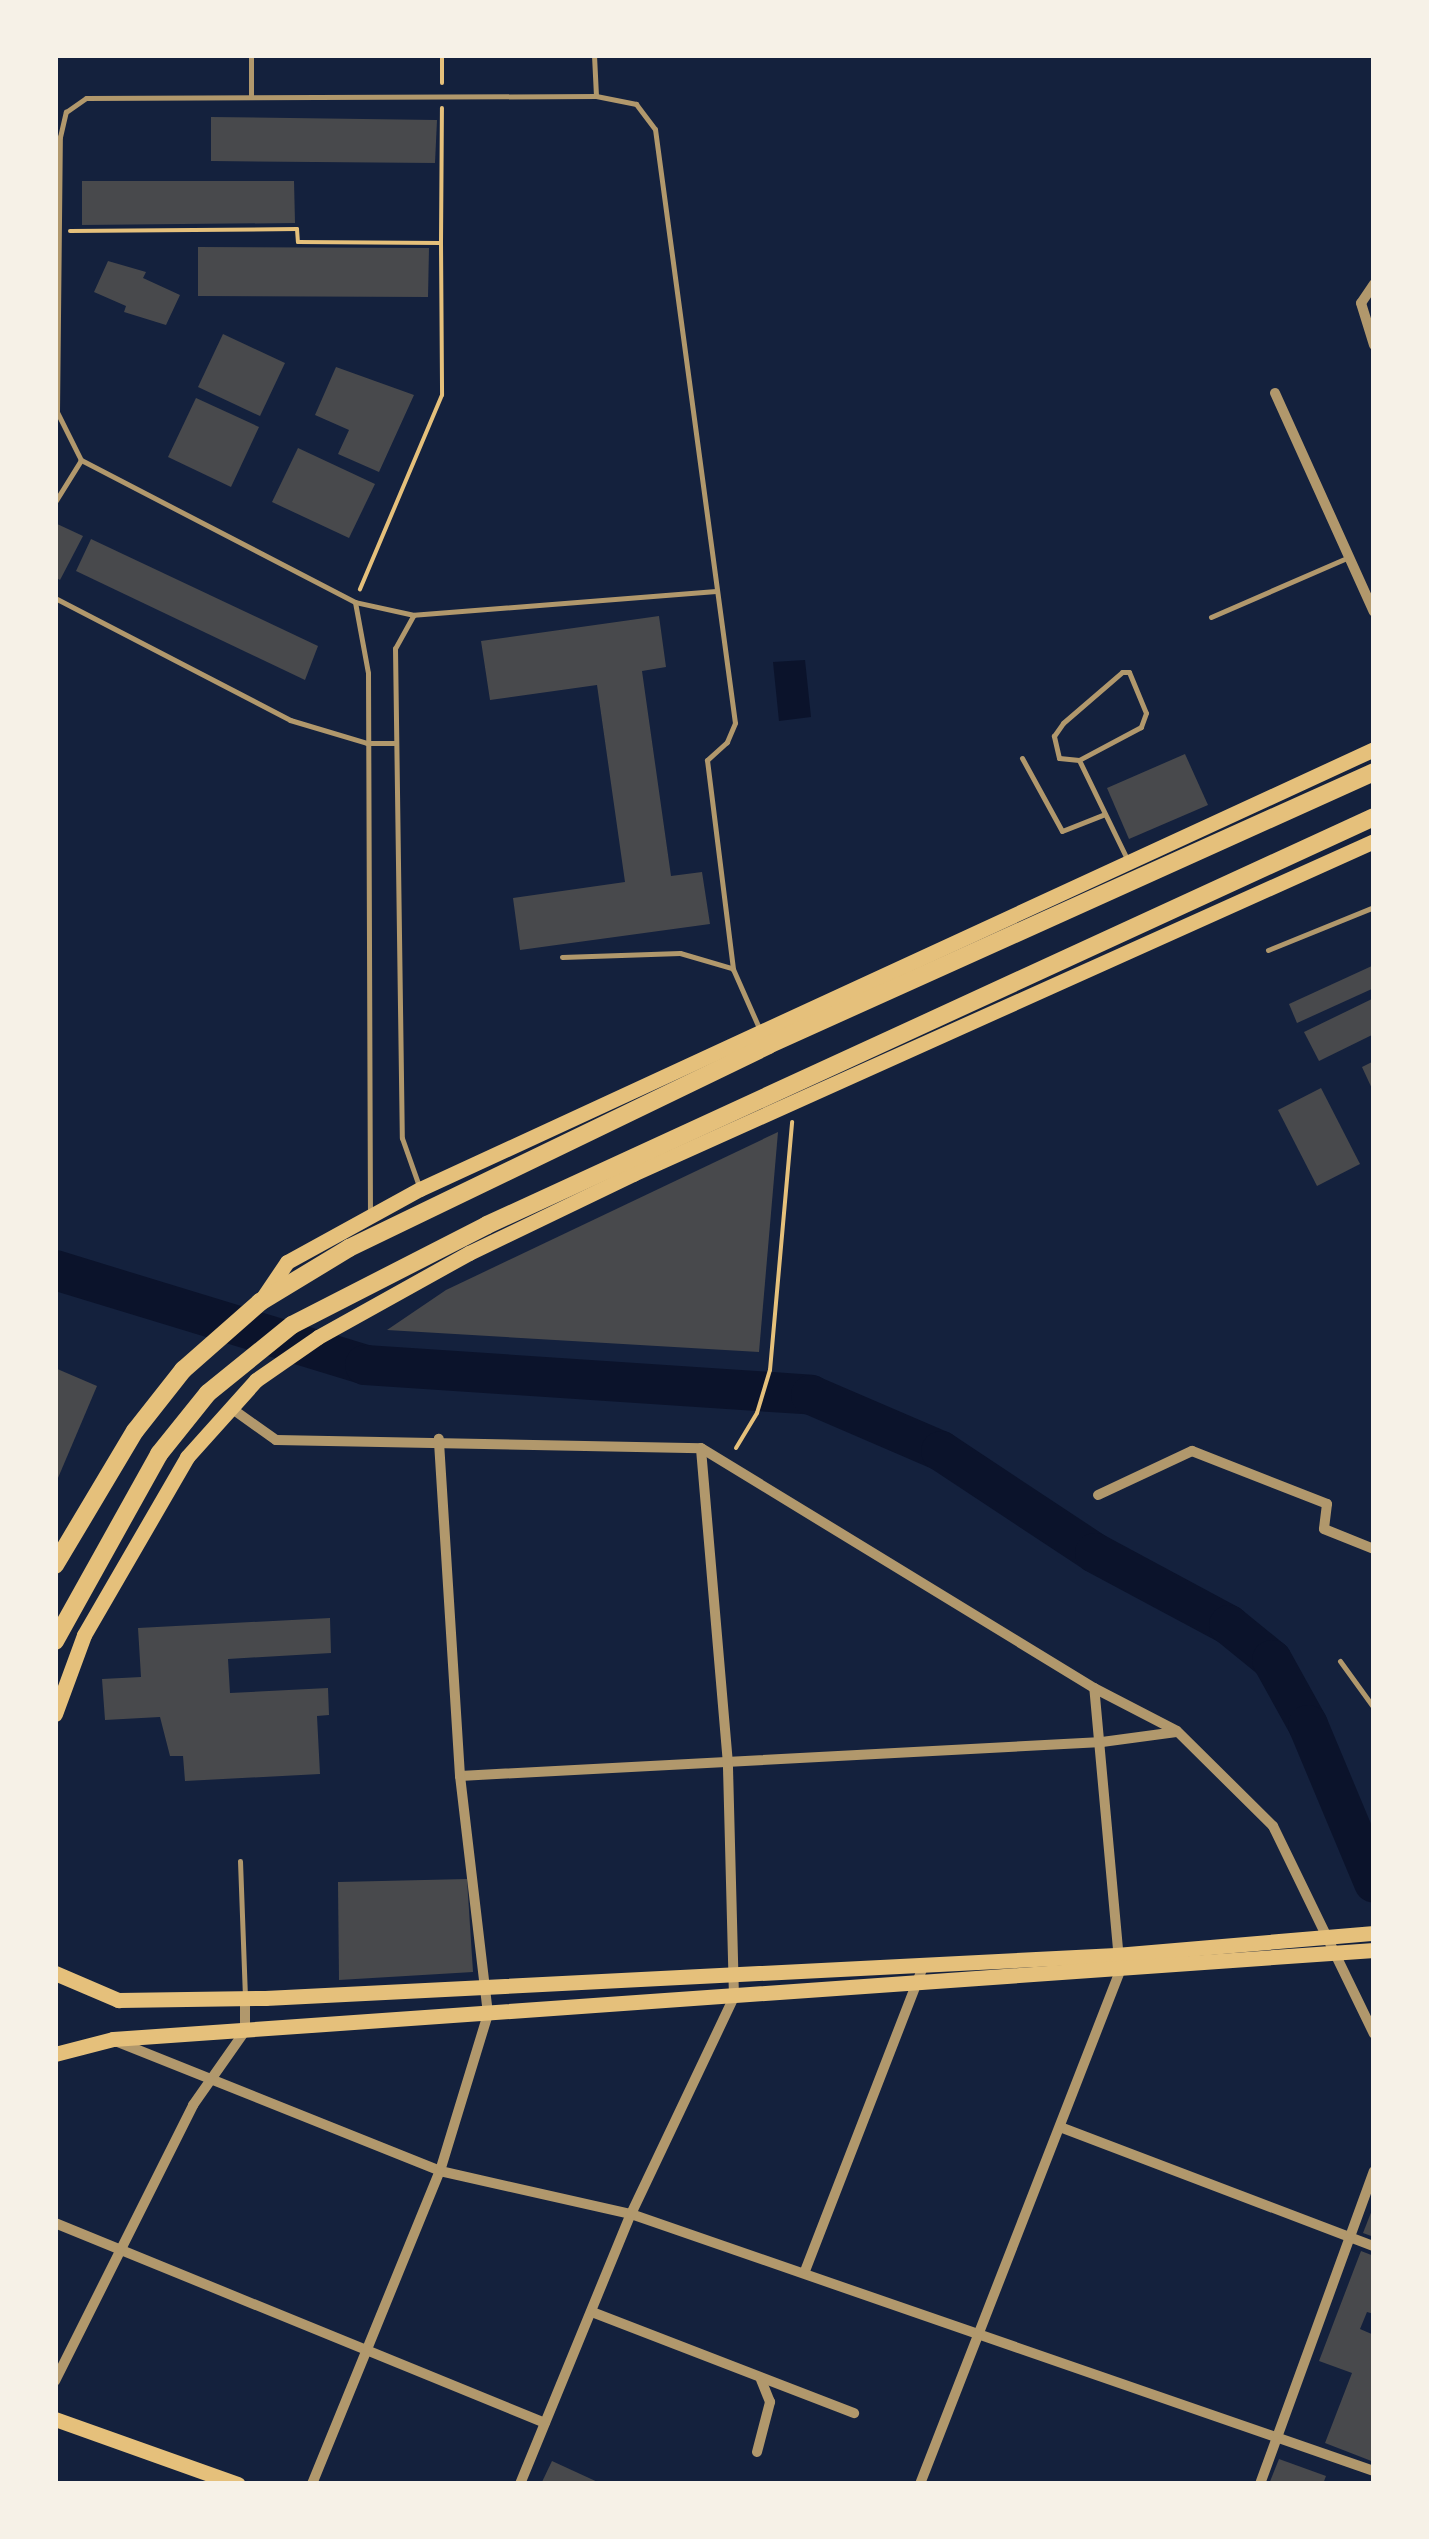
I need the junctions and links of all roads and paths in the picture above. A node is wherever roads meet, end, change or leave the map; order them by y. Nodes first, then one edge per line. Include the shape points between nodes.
1 (251, 55) edge
2 (442, 55) edge
3 (594, 55) edge
4 (251, 96) junction
5 (596, 96) junction
6 (442, 98) junction
7 (59, 231) junction
8 (441, 243) junction
9 (1374, 284) edge
10 (1374, 346) edge
11 (1275, 394) dead end
12 (81, 460) junction
13 (55, 502) edge
14 (1349, 557) junction
15 (716, 591) junction
16 (55, 598) edge
17 (354, 602) junction
18 (1374, 612) edge
19 (414, 615) junction
20 (1212, 617) dead end
21 (368, 742) junction
22 (396, 743) junction
23 (1374, 749) edge
24 (1022, 758) dead end
25 (1079, 760) junction
26 (1374, 772) edge
27 (1105, 814) junction
28 (1374, 818) edge
29 (1374, 841) edge
30 (1128, 861) junction
31 (1373, 906) edge
32 (1268, 950) dead end
33 (562, 957) dead end
34 (733, 969) junction
35 (764, 1038) junction
36 (794, 1102) junction
37 (632, 1174) junction
38 (592, 1178) junction
39 (420, 1189) junction
40 (370, 1218) junction
41 (260, 1302) junction
42 (232, 1408) junction
43 (439, 1439) junction
44 (701, 1448) junction
45 (726, 1464) junction
46 (1098, 1495) dead end
47 (1374, 1550) edge
48 (55, 1565) edge
49 (55, 1641) edge
50 (1340, 1661) dead end
51 (1094, 1688) junction
52 (1374, 1708) edge
53 (55, 1714) edge
54 (1177, 1732) junction
55 (1102, 1742) junction
56 (728, 1764) junction
57 (460, 1776) junction
58 (240, 1861) dead end
59 (1326, 1937) junction
60 (1368, 1942) edge
61 (1334, 1953) junction
62 (1118, 1963) junction
63 (924, 1964) junction
64 (55, 1973) edge
65 (734, 1974) junction
66 (916, 1984) junction
67 (481, 1985) junction
68 (734, 1996) junction
69 (245, 1998) junction
70 (488, 2014) junction
71 (245, 2031) junction
72 (1374, 2034) edge
73 (113, 2039) junction
74 (55, 2054) edge
75 (209, 2083) junction
76 (1060, 2128) junction
77 (440, 2171) junction
78 (1374, 2171) edge
79 (631, 2214) junction
80 (55, 2223) edge
81 (1349, 2237) junction
82 (1374, 2246) edge
83 (120, 2253) junction
84 (805, 2272) junction
85 (592, 2312) junction
86 (977, 2336) junction
87 (362, 2349) junction
88 (761, 2380) junction
89 (55, 2381) edge
90 (854, 2413) dead end
91 (55, 2419) edge
92 (546, 2423) junction
93 (1280, 2434) junction
94 (757, 2452) dead end
95 (1374, 2471) edge
96 (238, 2484) edge
97 (312, 2484) edge
98 (520, 2484) edge
99 (920, 2484) edge
100 (1260, 2484) edge

1 - 4 lane
2 - 6 path
3 - 5 lane
4 - 6 lane
4 - 7 lane via 86,98 66,112
5 - 6 lane
5 - 15 lane via 636,104 655,129
6 - 8 path
7 - 8 path via 297,228 298,242
7 - 12 lane via 57,412
8 - 17 path via 442,395
9 - 10 street via 1361,303
11 - 14 street
12 - 13 lane
12 - 17 lane
14 - 18 street
14 - 20 lane
15 - 19 lane
15 - 34 lane via 735,723 728,742 706,760
16 - 21 lane via 290,720
17 - 19 lane
17 - 21 lane via 368,673
19 - 22 lane via 395,648
21 - 22 lane
21 - 40 lane
22 - 39 lane via 402,1138
23 - 30 main road
24 - 27 lane via 1062,831
25 - 25 lane via 1145,720 1130,672 1054,736 1059,758
25 - 27 lane
26 - 35 main road
27 - 30 lane
28 - 38 main road
29 - 36 main road
30 - 35 main road
31 - 32 lane
33 - 34 lane via 680,954
34 - 35 lane
35 - 39 main road
35 - 41 main road via 350,1248
36 - 37 main road
36 - 45 path via 770,1370 757,1413
37 - 38 main road
37 - 42 main road via 468,1253 318,1337 256,1380
38 - 49 main road via 292,1324 243,1360 159,1454
39 - 40 main road
40 - 41 main road via 286,1262
41 - 48 main road via 209,1347 136,1430
42 - 43 street via 276,1440
42 - 53 main road via 186,1457 114,1580 84,1634
43 - 44 street
43 - 57 street
44 - 45 street
44 - 56 street
45 - 51 street
46 - 47 street via 1192,1452 1327,1504 1324,1528
50 - 52 lane
51 - 54 street
51 - 55 street
54 - 55 street
54 - 59 street via 1273,1826
55 - 56 street
55 - 62 street
56 - 57 street
56 - 65 street
57 - 67 street
58 - 69 lane
59 - 60 main road
59 - 61 street
59 - 62 main road
60 - 61 main road
61 - 62 main road
61 - 72 street
62 - 63 main road
62 - 66 main road
62 - 76 street
63 - 65 main road
63 - 66 street
64 - 69 main road via 118,2000
65 - 67 main road
65 - 68 street
66 - 68 main road
66 - 84 street
67 - 69 main road
67 - 70 street
68 - 70 main road
68 - 79 street
69 - 71 street
70 - 71 main road
70 - 77 street
71 - 73 main road
71 - 75 street
73 - 74 main road
73 - 75 street
75 - 77 street
75 - 83 street
76 - 81 street
76 - 86 street
77 - 79 street
77 - 87 street
78 - 81 street
79 - 84 street
79 - 85 street
80 - 83 street
81 - 82 street
81 - 93 street
83 - 87 street
83 - 89 street
84 - 86 street
85 - 88 street
85 - 92 street
86 - 93 street
86 - 99 street
87 - 92 street
87 - 97 street
88 - 90 street
88 - 94 street via 770,2402
91 - 96 main road
92 - 98 street
93 - 95 street
93 - 100 street

